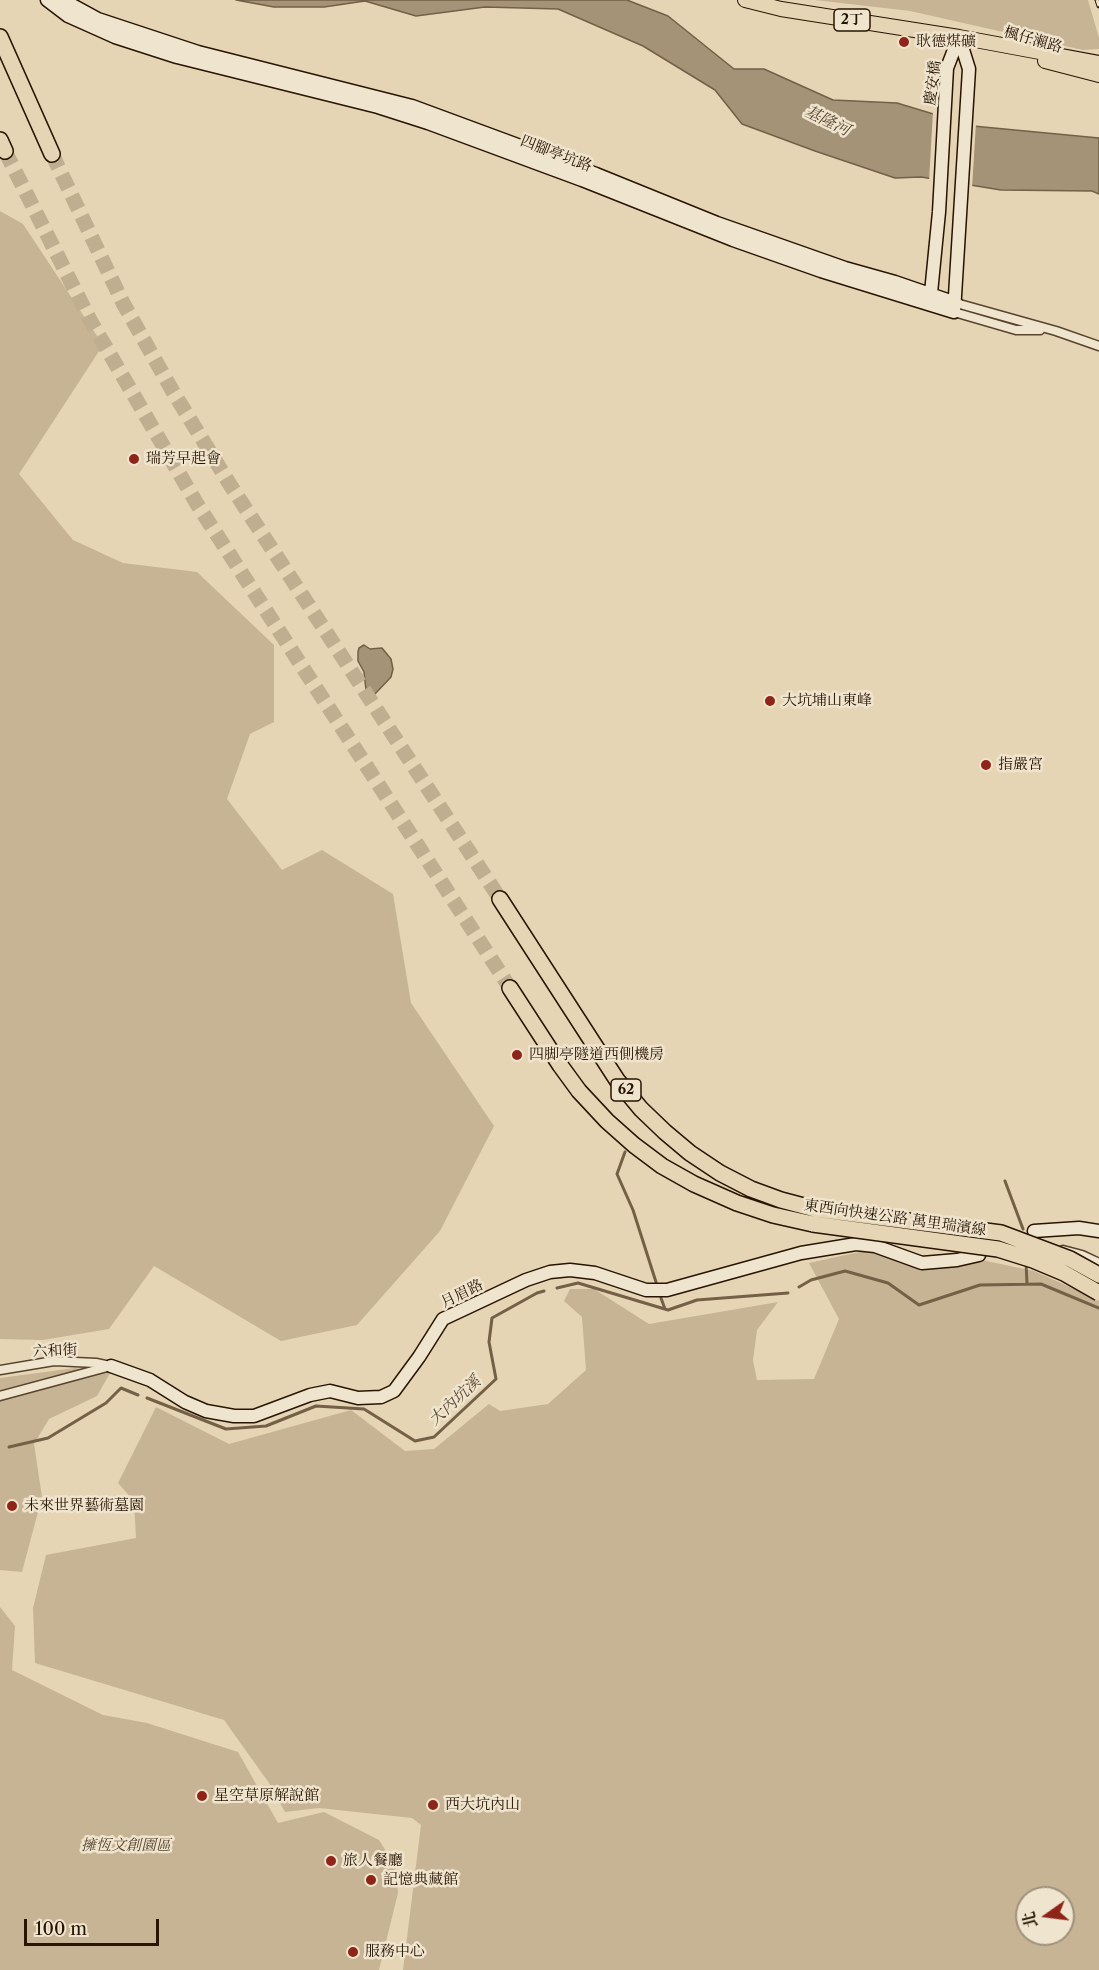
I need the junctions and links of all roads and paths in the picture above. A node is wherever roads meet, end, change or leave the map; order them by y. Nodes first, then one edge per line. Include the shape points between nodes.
1 (47, 0) edge
2 (63, 0) edge
3 (745, 0) edge
4 (959, 36) junction
5 (0, 37) edge
6 (1099, 63) edge
7 (1099, 75) edge
8 (52, 154) tunnel mouth
9 (930, 300) junction
10 (955, 308) junction
11 (1099, 346) edge
12 (500, 899) tunnel mouth
13 (510, 988) tunnel mouth
14 (814, 1216) junction
15 (1099, 1231) edge
16 (1029, 1234) joint
17 (979, 1255) dead end
18 (1099, 1263) edge
19 (1099, 1275) edge
20 (1099, 1293) edge
21 (111, 1366) junction
22 (0, 1370) edge
23 (0, 1396) edge

1 - 9 street, 四腳亭坑路 via 68,16 115,37 187,60 428,123 733,240 821,271
2 - 9 street, 四腳亭坑路 via 98,19 198,52 412,106
3 - 4 main road, 楓仔瀨路 / 2丁
4 - 6 main road, 楓仔瀨路 / 2丁
4 - 7 main road, 楓仔瀨路 / 2丁
4 - 9 street, 慶安橋 via 947,68
4 - 10 street, 慶安橋 via 969,69
5 - 8 highway
9 - 10 street, 四腳亭坑路
10 - 11 street, 四腳亭坑路 via 1056,331
12 - 14 highway, 東西向快速公路 萬里瑞濱線 / 62 via 617,1080 641,1109 690,1153 720,1173
13 - 14 highway, 東西向快速公路 萬里瑞濱線 / 62 via 579,1091 634,1145 662,1166 736,1203 773,1215
14 - 19 highway, 東西向快速公路 萬里瑞濱線 / 62, bridge via 1001,1233 1070,1259
14 - 20 highway, 東西向快速公路 萬里瑞濱線 / 62, bridge via 998,1249 1064,1273
15 - 16 street via 1079,1228
16 - 18 street
17 - 21 street, 月眉路 via 922,1263 875,1246 856,1244 801,1253 667,1290 646,1290 570,1270 550,1272 442,1319 394,1391 381,1397 358,1398 330,1391 254,1416 206,1411 150,1380
21 - 22 street, 六和街 via 54,1361
21 - 23 street

